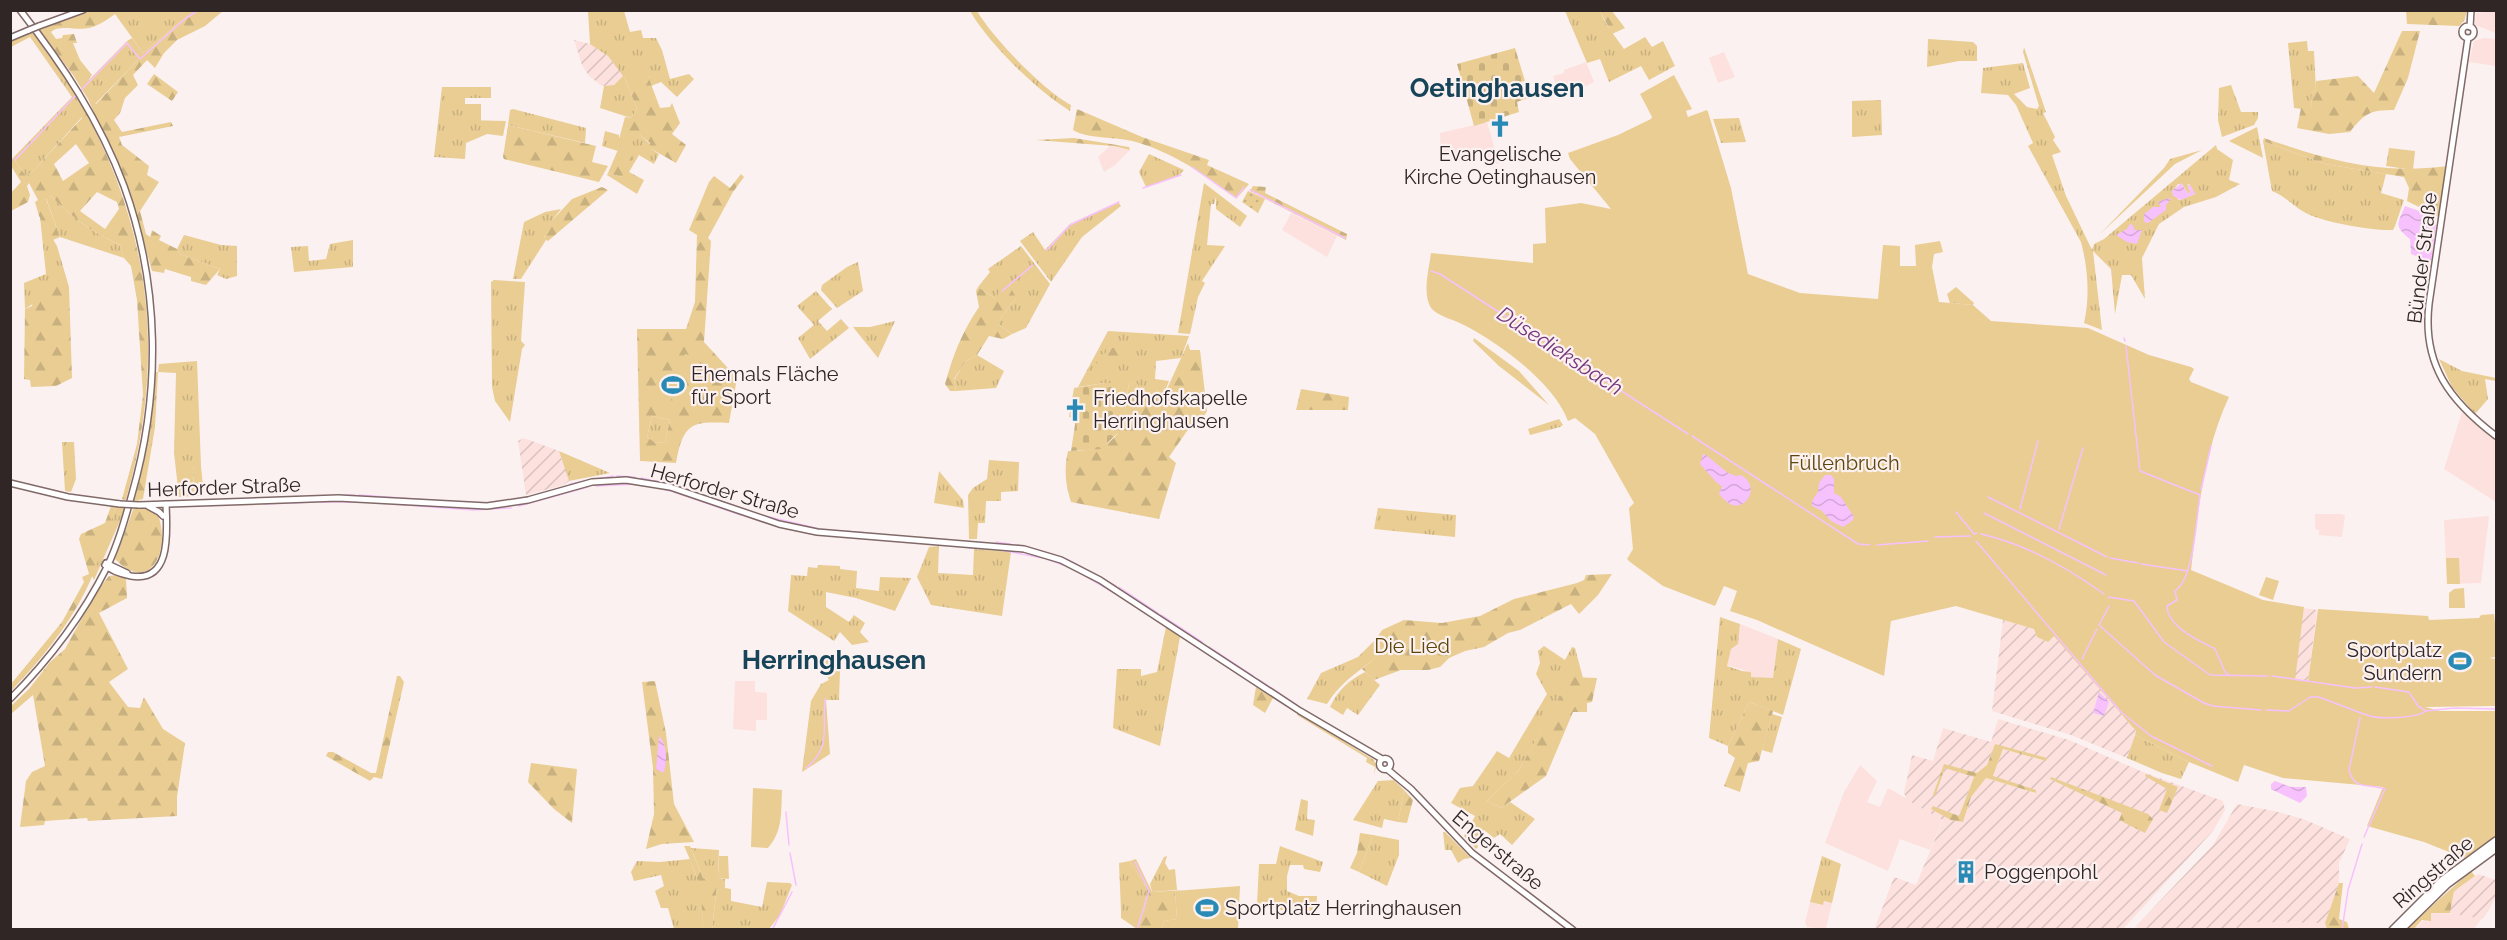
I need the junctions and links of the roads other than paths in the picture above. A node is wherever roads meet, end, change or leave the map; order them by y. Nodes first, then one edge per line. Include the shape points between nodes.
1 (20, 10) edge
2 (83, 10) edge
3 (2471, 11) edge
4 (2468, 26) junction
5 (10, 38) edge
6 (2467, 38) junction
7 (2496, 436) edge
8 (10, 483) edge
9 (166, 504) junction
10 (141, 505) junction
11 (163, 516) junction
12 (165, 547) junction
13 (106, 564) junction
14 (115, 571) junction
15 (134, 576) junction
16 (99, 580) junction
17 (89, 595) junction
18 (10, 699) edge
19 (1380, 761) junction
20 (1389, 767) junction
21 (2496, 841) edge
22 (2496, 848) edge
23 (2465, 866) junction
24 (1573, 930) edge
25 (2393, 930) edge
26 (2400, 930) edge

1 - 13 main road via 64,70 95,122 123,185 146,266 153,333 145,444 131,500
2 - 5 main road, bridge
3 - 4 main road
4 - 6 main road via 2461,32
4 - 6 main road via 2474,33
6 - 7 main road, Bünder Straße via 2429,304 2428,335 2434,363 2451,395
8 - 10 main road, Herforder Straße, bridge via 71,497
9 - 10 main road, Herforder Straße
9 - 11 main road
9 - 12 main road
9 - 19 main road, Herforder Straße via 338,498 487,506 521,502 600,481 648,482 796,528 999,546 1054,558 1087,573
10 - 11 main road via 154,508
11 - 12 main road
12 - 15 main road via 163,561 154,572
13 - 14 main road
13 - 15 main road
13 - 16 main road
13 - 17 main road
14 - 15 main road
14 - 16 main road
16 - 17 main road
17 - 18 main road via 50,654
19 - 20 main road via 1388,759
19 - 20 main road via 1381,769
20 - 24 main road, Engerstraße via 1477,857
21 - 23 highway, Ringstraße
22 - 23 highway, Ringstraße
23 - 25 highway, Ringstraße via 2429,893
23 - 26 highway, Ringstraße

